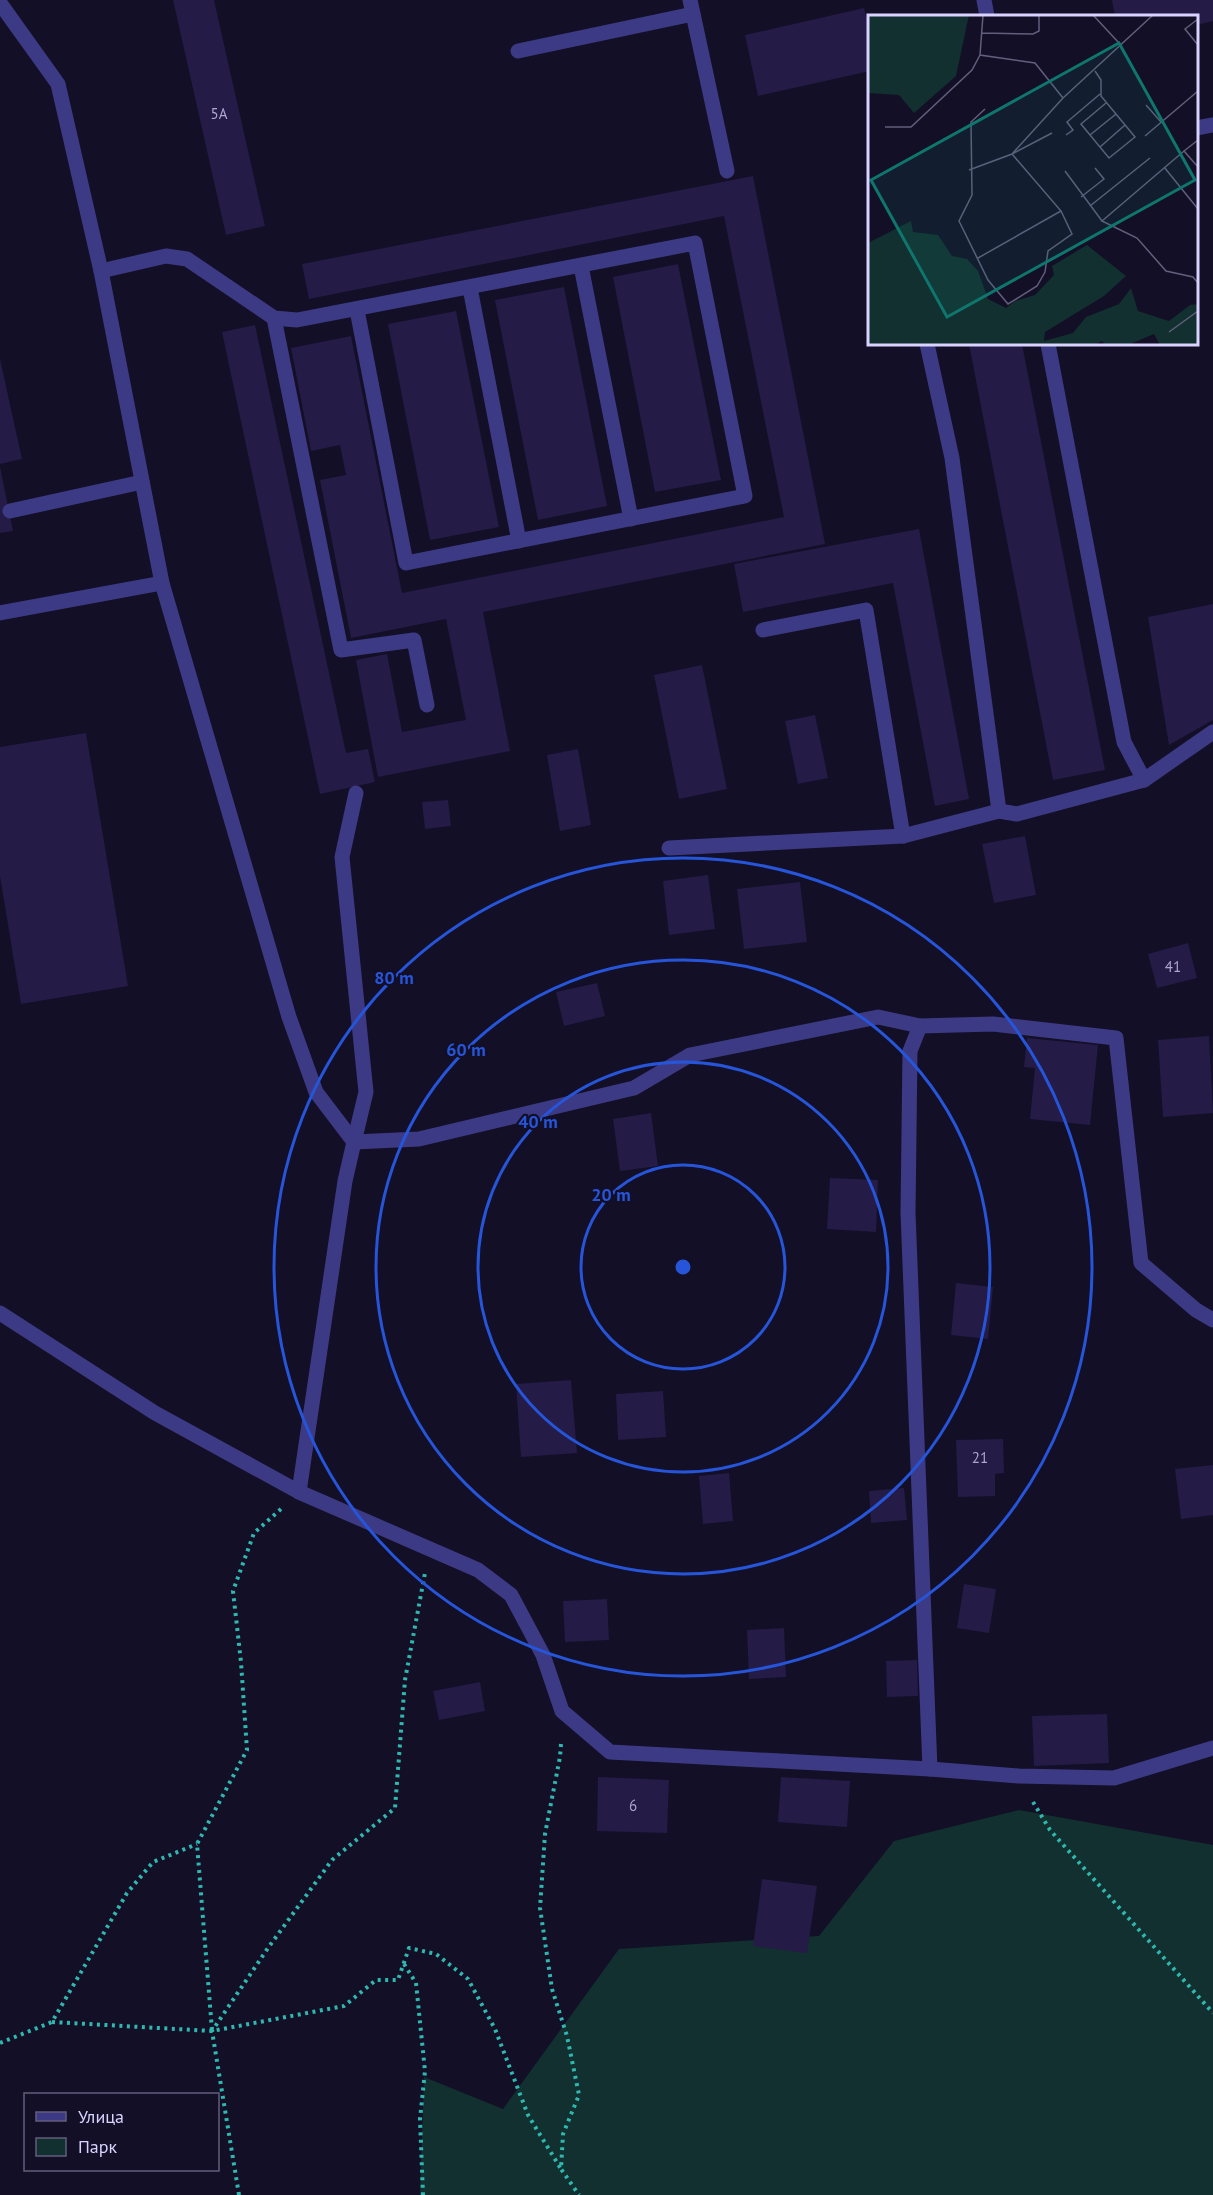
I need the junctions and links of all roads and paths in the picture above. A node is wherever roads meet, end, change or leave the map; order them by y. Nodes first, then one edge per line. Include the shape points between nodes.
1 (984, 0) edge
2 (0, 3) edge
3 (692, 7) edge
4 (987, 15) edge
5 (518, 51) dead end
6 (1213, 125) edge
7 (1198, 128) edge
8 (727, 171) dead end
9 (581, 266) junction
10 (101, 271) junction
11 (470, 288) junction
12 (357, 310) junction
13 (274, 318) junction
14 (927, 345) edge
15 (1048, 345) edge
16 (142, 482) junction
17 (10, 510) dead end
18 (631, 519) junction
19 (519, 541) junction
20 (162, 583) junction
21 (0, 613) edge
22 (763, 630) dead end
23 (427, 705) dead end
24 (1213, 732) edge
25 (1144, 780) junction
26 (356, 793) dead end
27 (999, 811) junction
28 (903, 836) junction
29 (669, 848) dead end
30 (920, 1026) junction
31 (354, 1142) junction
32 (0, 1313) edge
33 (1213, 1320) edge
34 (299, 1492) junction
35 (429, 1548) junction
36 (562, 1710) junction
37 (1213, 1748) edge
38 (930, 1769) junction
39 (1018, 1776) junction
40 (197, 1844) junction
41 (404, 1964) junction
42 (1213, 2013) edge
43 (52, 2022) junction
44 (213, 2031) junction
45 (0, 2043) edge
46 (561, 2169) junction
47 (239, 2195) edge
48 (423, 2195) edge
49 (579, 2195) edge

1 - 4 street
2 - 10 street via 58,84
3 - 5 street
3 - 8 street
6 - 7 street
9 - 11 street
9 - 18 street
9 - 18 street via 696,243 745,496
10 - 13 street via 166,256 187,259
10 - 16 street
11 - 12 street
11 - 19 street
12 - 13 street via 297,320
12 - 19 street via 406,563
13 - 23 street via 341,650 414,640
14 - 27 street via 952,458
15 - 25 street via 1124,742
16 - 17 street
16 - 20 street
18 - 19 street
20 - 21 street
20 - 31 street via 289,1017 316,1092
22 - 28 street via 866,610
24 - 25 street
25 - 27 street via 1017,814
26 - 31 street via 342,857 366,1092
27 - 28 street
28 - 29 street
30 - 31 street via 878,1017 690,1055 634,1089 419,1139
30 - 33 street via 993,1024 1116,1038 1141,1263
30 - 38 street via 910,1051 908,1214
31 - 34 street
32 - 34 street via 155,1413
34 - 35 street
34 - 40 path via 254,1533 233,1591 247,1750
35 - 36 street via 478,1570 511,1595 543,1655
35 - 44 path via 405,1680 395,1808 332,1860
36 - 38 street via 610,1752
36 - 46 path via 560,1757 545,1834 540,1908 552,1989 567,2036 579,2096 563,2134
37 - 39 street via 1114,1778
38 - 39 street
39 - 42 path via 1050,1830
40 - 43 path via 153,1862 134,1885
40 - 44 path
41 - 44 path via 398,1980 376,1980 344,2006
41 - 46 path via 409,1948 436,1954 468,1979 495,2029 528,2115
41 - 48 path via 416,1983 424,2071 420,2119
43 - 44 path
43 - 45 path
44 - 47 path
46 - 49 path

